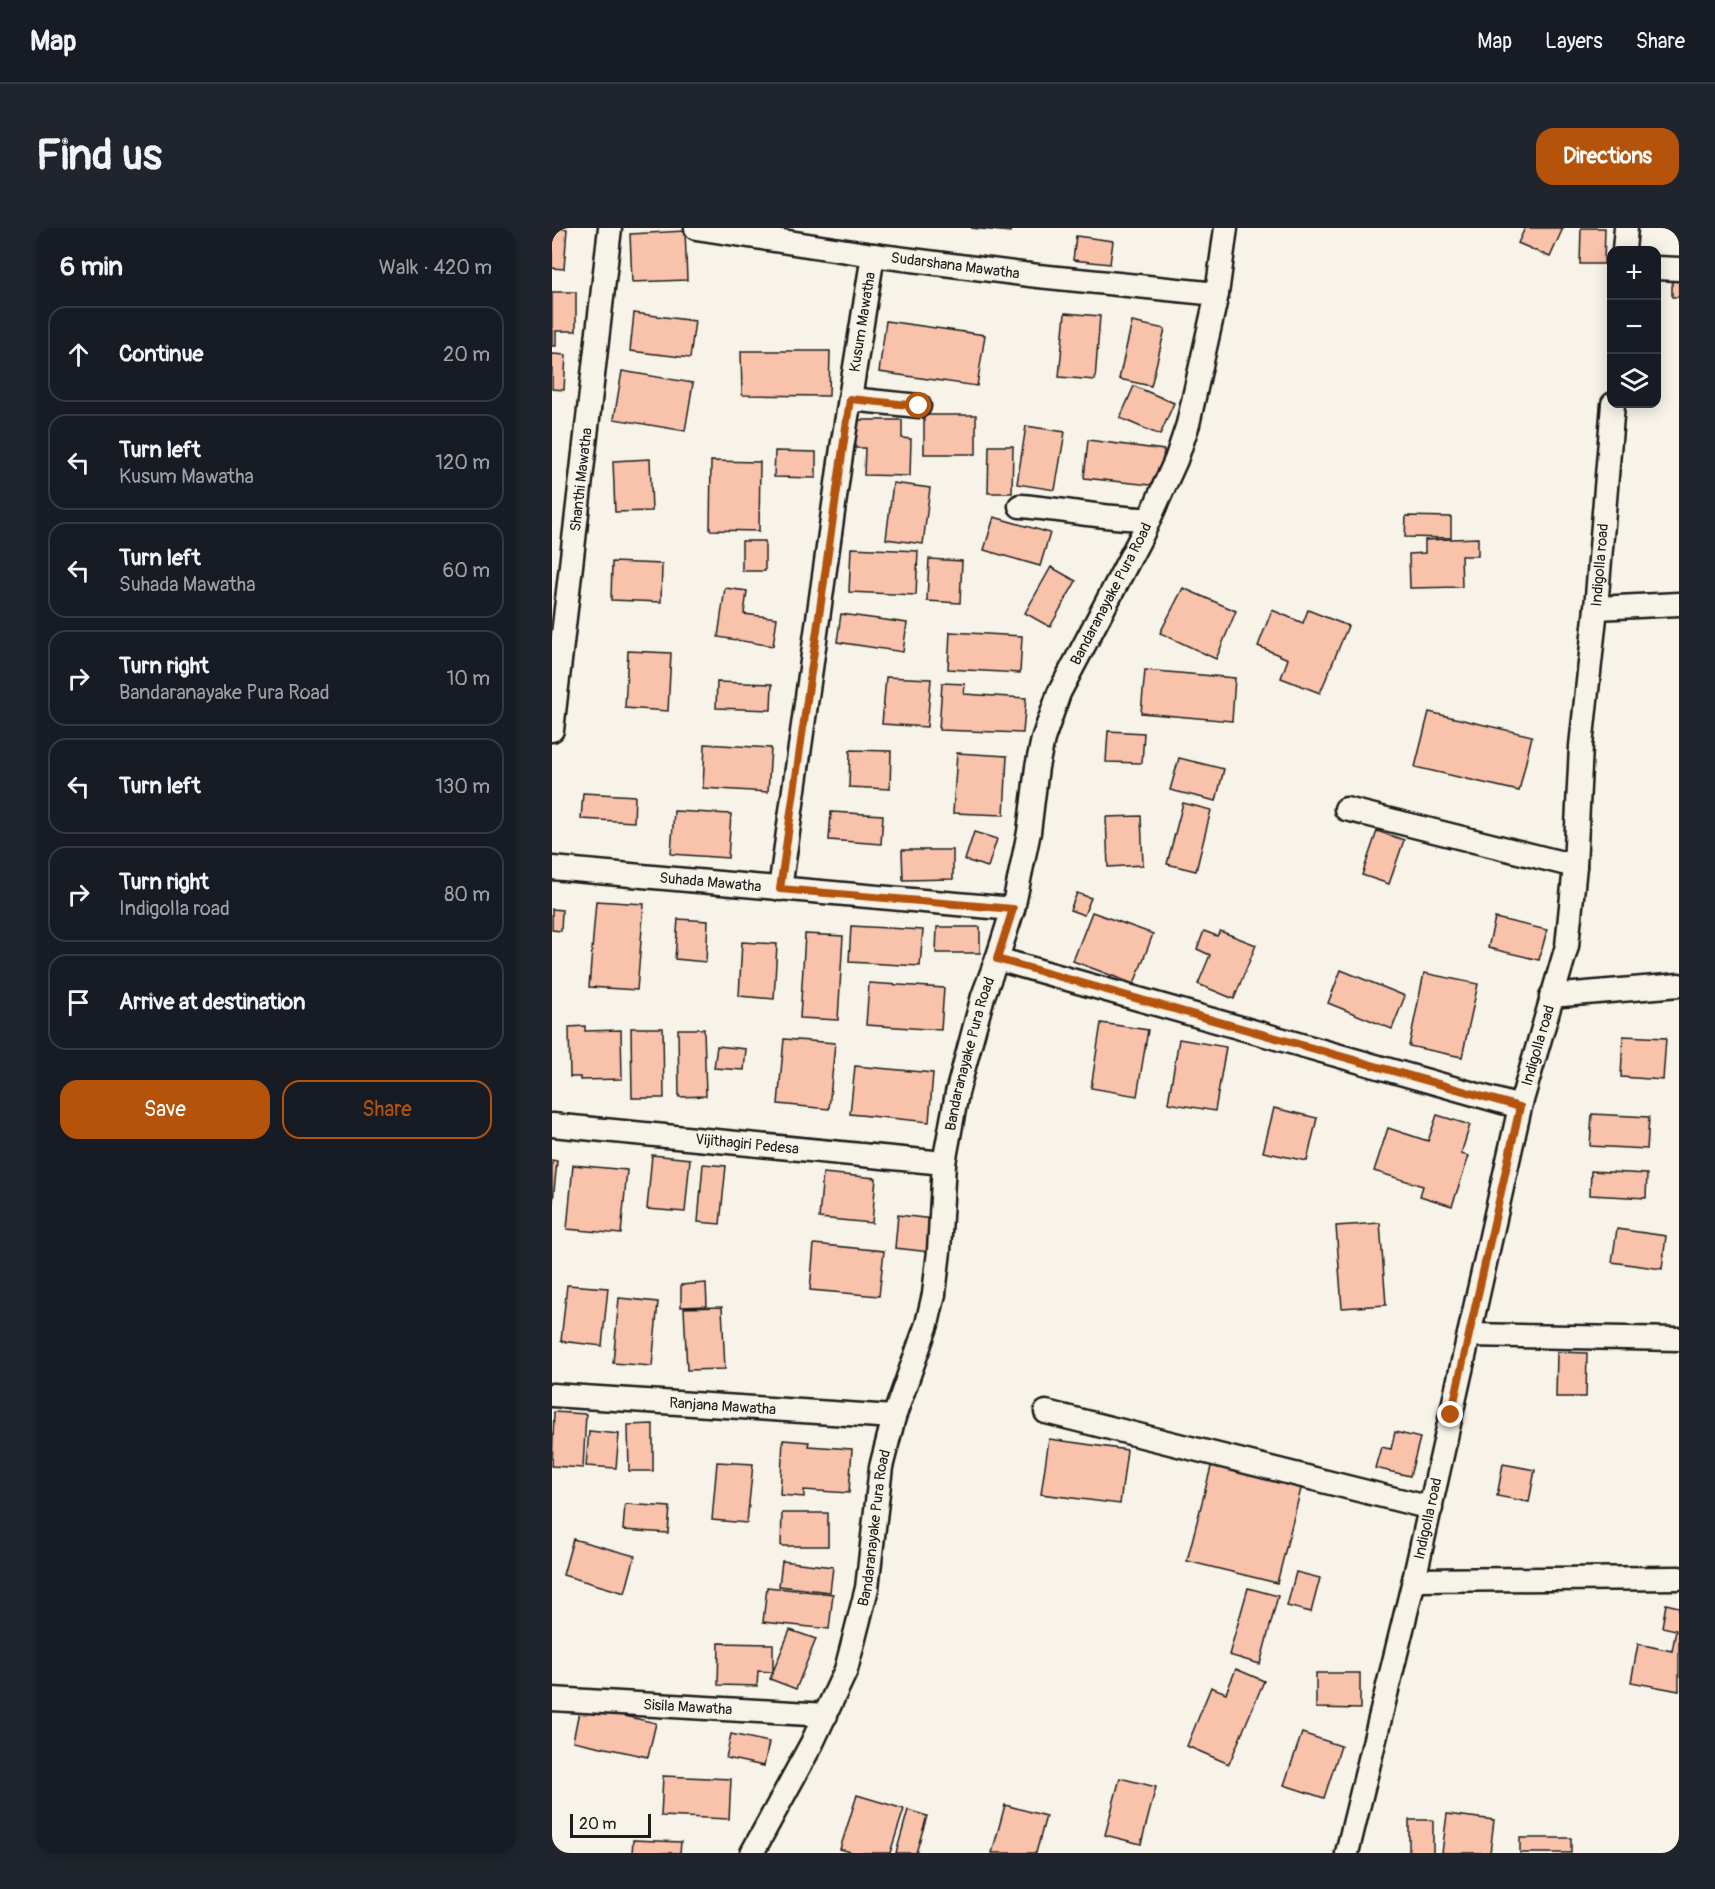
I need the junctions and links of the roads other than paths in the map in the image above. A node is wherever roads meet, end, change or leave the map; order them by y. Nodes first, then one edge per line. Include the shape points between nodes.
1 (610, 228) edge
2 (696, 228) edge
3 (1226, 228) edge
4 (1626, 228) edge
5 (1624, 246) edge
6 (873, 255) junction
7 (1661, 268) edge
8 (1679, 269) edge
9 (1217, 294) junction
10 (850, 399) junction
11 (919, 406) dead end
12 (1613, 408) edge
13 (1020, 507) dead end
14 (1149, 519) junction
15 (1679, 604) edge
16 (1596, 608) junction
17 (552, 730) edge
18 (1346, 810) dead end
19 (1575, 866) junction
20 (552, 868) edge
21 (780, 889) junction
22 (1013, 909) junction
23 (997, 959) junction
24 (1679, 985) edge
25 (1551, 996) junction
26 (1520, 1107) junction
27 (552, 1125) edge
28 (944, 1163) junction
29 (1468, 1335) junction
30 (1679, 1339) edge
31 (552, 1395) edge
32 (1046, 1412) dead end
33 (894, 1417) junction
34 (1431, 1508) junction
35 (1679, 1578) edge
36 (1414, 1580) junction
37 (552, 1699) edge
38 (826, 1715) junction
39 (752, 1853) edge
40 (1347, 1853) edge

1 - 17 street, Shanthi Mawatha
2 - 6 street, Sudarshana Mawatha
3 - 9 street, Bandaranayake Pura Road
4 - 5 street
6 - 9 street, Sudarshana Mawatha
6 - 10 street, Kusum Mawatha
7 - 8 street
9 - 14 street, Bandaranayake Pura Road via 1188,424
10 - 11 street
10 - 21 street, Kusum Mawatha
12 - 16 street, Indigolla road
13 - 14 street
14 - 22 street, Bandaranayake Pura Road via 1050,717 1037,767
15 - 16 street
16 - 19 street, Indigolla road via 1581,746
18 - 19 street
19 - 25 street, Indigolla road via 1567,946
20 - 21 street, Suhada Mawatha
21 - 22 street, Suhada Mawatha
22 - 23 street, Bandaranayake Pura Road
23 - 26 street
23 - 28 street, Bandaranayake Pura Road via 970,1038
24 - 25 street
25 - 26 street, Indigolla road
26 - 29 street, Indigolla road
27 - 28 street, Vijithagiri Pedesa
28 - 33 street, Bandaranayake Pura Road via 934,1294
29 - 30 street
29 - 34 street, Indigolla road
31 - 33 street, Ranjana Mawatha
32 - 34 street
33 - 38 street, Bandaranayake Pura Road via 881,1467 867,1588 846,1670
34 - 36 street, Indigolla road
35 - 36 street
36 - 40 street, Indigolla road
37 - 38 street, Sisila Mawatha
38 - 39 street, Bandaranayake Pura Road

